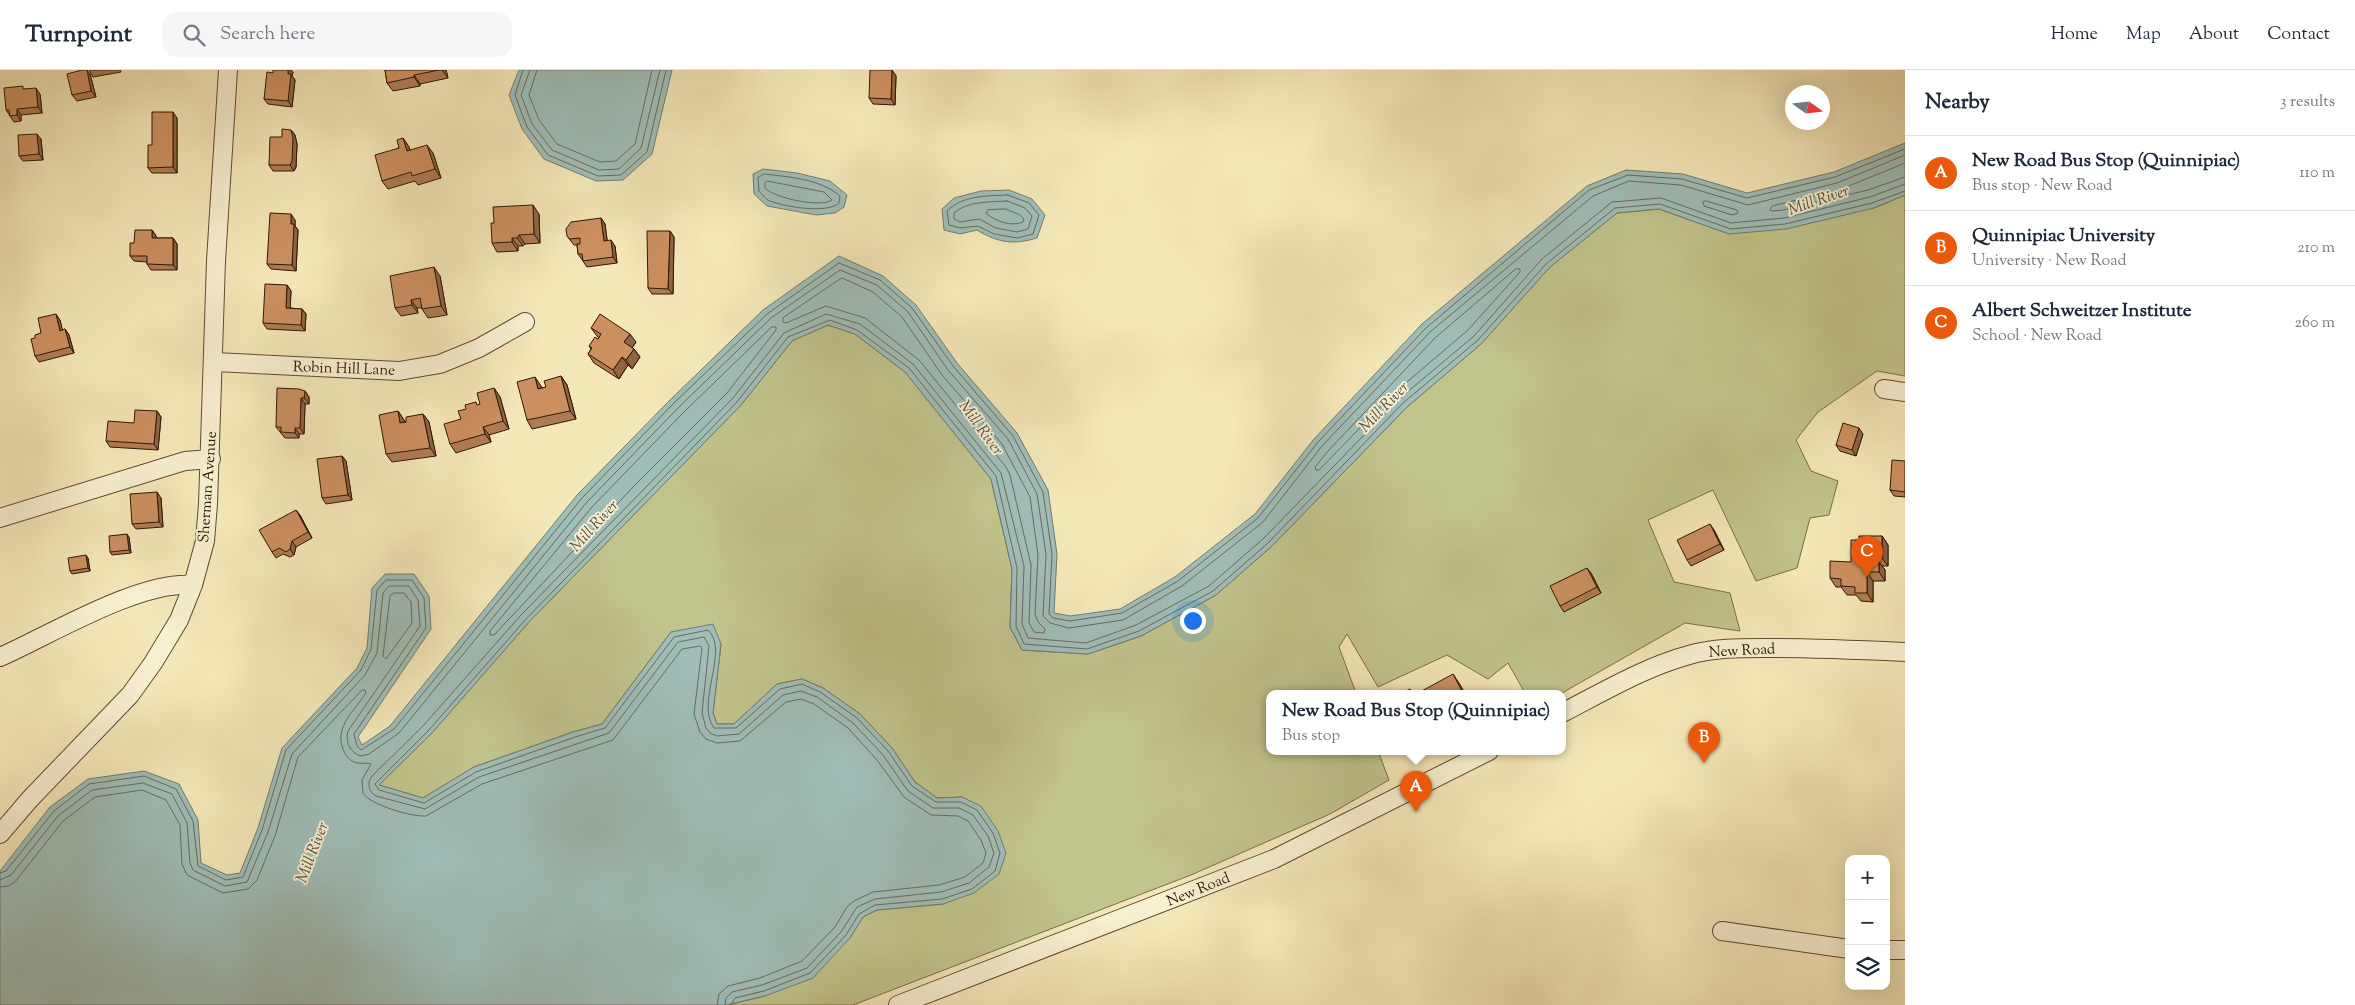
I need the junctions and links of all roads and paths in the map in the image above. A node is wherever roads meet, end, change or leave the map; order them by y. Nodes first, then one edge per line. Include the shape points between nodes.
1 (228, 70) edge
2 (525, 322) dead end
3 (214, 362) junction
4 (1884, 389) dead end
5 (1905, 392) edge
6 (211, 459) junction
7 (0, 518) edge
8 (193, 585) junction
9 (1905, 652) edge
10 (0, 657) edge
11 (1566, 711) edge
12 (1481, 755) edge
13 (0, 834) edge
14 (1722, 932) dead end
15 (1845, 948) edge
16 (1890, 950) edge
17 (1905, 950) edge
18 (898, 1005) edge

1 - 3 street, Sherman Avenue via 216,261
2 - 3 street, Robin Hill Lane via 479,348 440,364 399,371
3 - 6 street, Sherman Avenue
4 - 5 street
6 - 7 street via 185,461
6 - 8 street, Sherman Avenue via 205,541
8 - 10 street via 168,585 132,597 62,626
8 - 13 street, Sherman Avenue via 179,620 130,695
9 - 11 street, New Road via 1780,648 1706,651 1632,677
12 - 18 street, New Road via 1274,859
14 - 15 street
16 - 17 street

